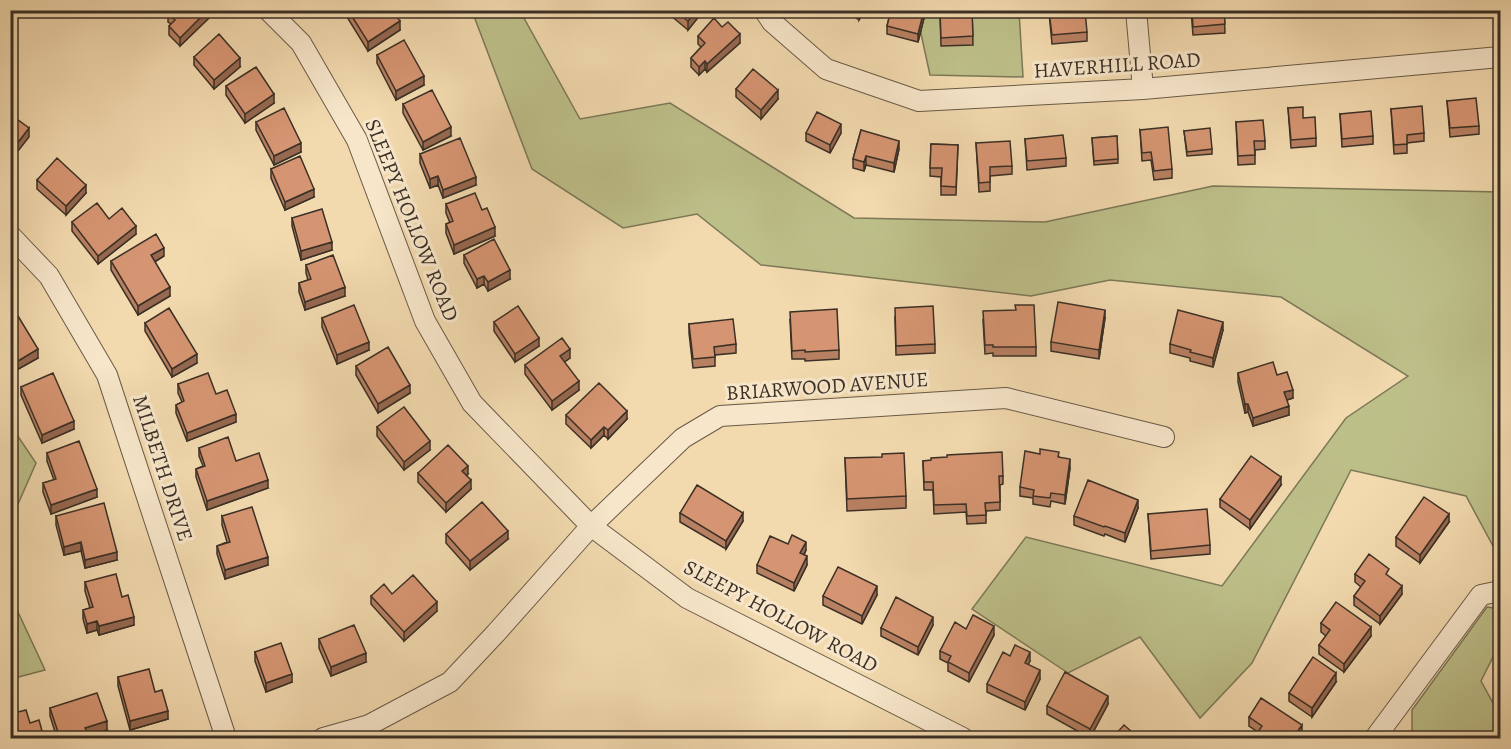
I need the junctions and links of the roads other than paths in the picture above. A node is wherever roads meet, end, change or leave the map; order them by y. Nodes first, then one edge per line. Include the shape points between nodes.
1 (268, 10) edge
2 (764, 10) edge
3 (1136, 10) edge
4 (1500, 57) edge
5 (1143, 89) junction
6 (10, 235) edge
7 (1164, 437) dead end
8 (591, 526) junction
9 (1500, 591) edge
10 (226, 738) edge
11 (323, 738) edge
12 (963, 738) edge
13 (1376, 738) edge

1 - 8 street, SLEEPY HOLLOW ROAD via 302,43 357,140 424,321 472,403
2 - 5 street, HAVERHILL ROAD via 772,22 826,69 919,101
3 - 5 street
4 - 5 street, HAVERHILL ROAD
6 - 10 street, MILBETH DRIVE via 49,276 106,375
7 - 8 street, BRIARWOOD AVENUE via 1006,398 720,416 683,438
8 - 11 street, BRIARWOOD AVENUE via 450,682 369,725
8 - 12 street, SLEEPY HOLLOW ROAD via 687,597
9 - 13 street via 1481,595

